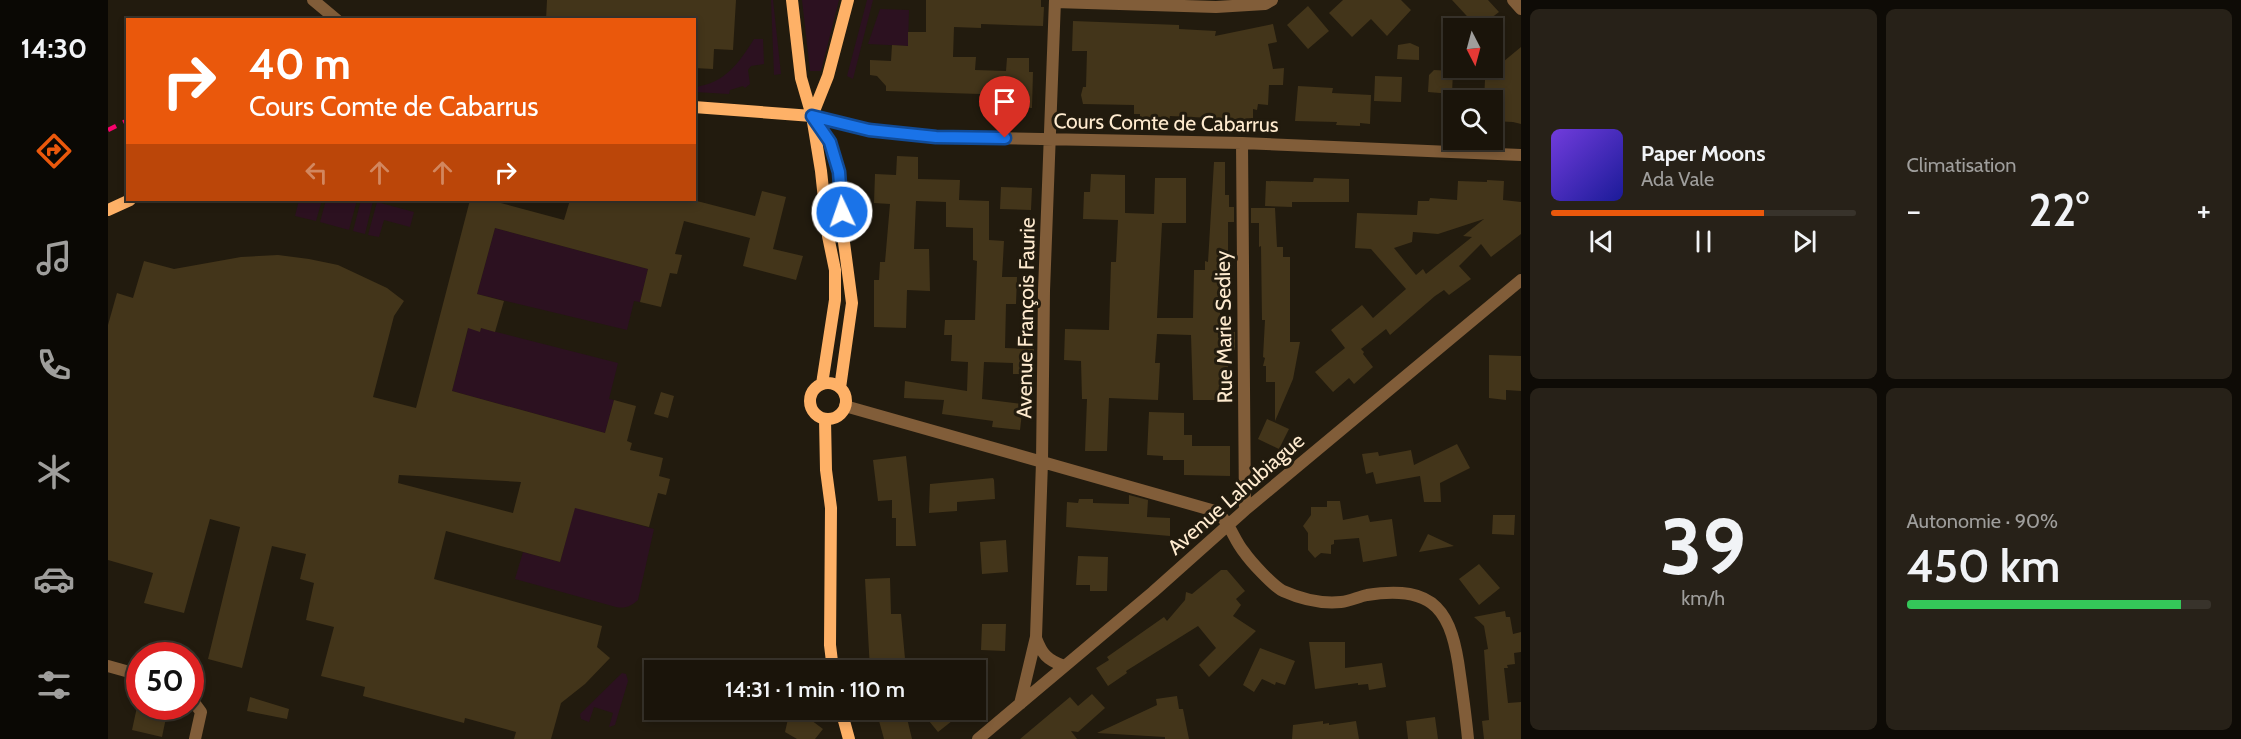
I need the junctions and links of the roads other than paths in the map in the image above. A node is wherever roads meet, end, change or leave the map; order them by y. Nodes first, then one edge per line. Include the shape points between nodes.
1 (313, 0) edge
2 (792, 0) edge
3 (848, 0) edge
4 (1272, 0) edge
5 (1513, 0) edge
6 (1055, 1) edge
7 (1521, 9) edge
8 (335, 18) edge
9 (696, 107) edge
10 (812, 116) junction
11 (1052, 139) junction
12 (1242, 143) junction
13 (1521, 156) edge
14 (128, 201) edge
15 (108, 210) edge
16 (1521, 280) edge
17 (822, 384) junction
18 (840, 388) junction
19 (845, 406) junction
20 (825, 419) junction
21 (1042, 462) junction
22 (1245, 510) junction
23 (1228, 525) junction
24 (1036, 637) junction
25 (832, 660) edge
26 (108, 666) edge
27 (1064, 666) junction
28 (126, 671) edge
29 (1020, 704) junction
30 (199, 720) edge
31 (844, 720) edge
32 (195, 739) edge
33 (849, 739) edge
34 (978, 739) edge
35 (1467, 739) edge

1 - 8 street
2 - 10 main road via 801,78
3 - 10 main road via 828,76
4 - 6 street via 1265,4 1216,7
5 - 7 street
6 - 11 street, Avenue François Faurie
9 - 10 main road
10 - 11 street, Cours Comte de Cabarrus via 869,130 936,137
10 - 17 main road via 835,270 835,300
10 - 18 main road via 830,142 839,172 852,303
11 - 12 street, Cours Comte de Cabarrus
11 - 21 street, Avenue François Faurie via 1044,291
12 - 13 street, Cours Comte de Cabarrus
12 - 22 street, Rue Marie Sediey
14 - 15 main road
16 - 22 street, Avenue Lahubiague
17 - 18 main road
17 - 20 main road via 813,390 809,401 813,411
18 - 19 main road
19 - 20 main road via 839,415
19 - 21 street
20 - 25 main road via 831,508
21 - 23 street via 1215,512
21 - 24 street, Avenue François Faurie
22 - 23 street, Avenue Lahubiague
23 - 27 street, Avenue Lahubiague
23 - 35 street via 1244,552 1280,590 1311,601 1341,602 1398,592 1420,596 1438,607 1456,644
24 - 27 street via 1047,659
24 - 29 street, Avenue François Faurie
26 - 28 street
27 - 29 street, Avenue Lahubiague
29 - 34 street, Avenue Lahubiague
30 - 32 street
31 - 33 main road

